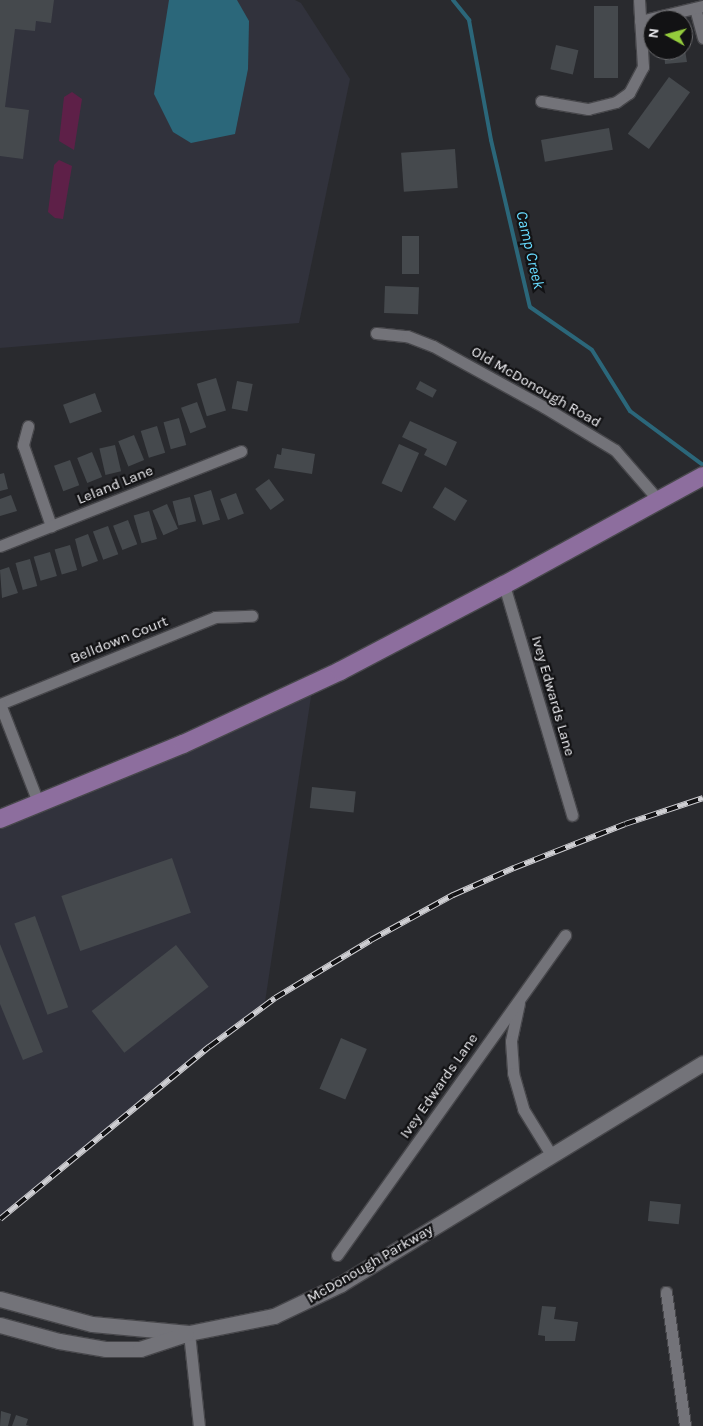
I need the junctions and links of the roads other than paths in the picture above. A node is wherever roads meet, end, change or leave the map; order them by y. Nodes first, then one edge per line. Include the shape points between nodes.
1 (638, 0) edge
2 (699, 7) edge
3 (640, 20) junction
4 (703, 38) edge
5 (541, 101) dead end
6 (376, 333) dead end
7 (28, 426) dead end
8 (241, 451) dead end
9 (703, 476) edge
10 (660, 502) junction
11 (51, 526) junction
12 (0, 546) edge
13 (504, 585) junction
14 (252, 616) dead end
15 (0, 704) edge
16 (38, 802) junction
17 (572, 815) dead end
18 (0, 819) edge
19 (565, 935) dead end
20 (521, 997) junction
21 (703, 1063) edge
22 (552, 1156) junction
23 (337, 1255) dead end
24 (666, 1292) dead end
25 (6, 1301) edge
26 (0, 1325) edge
27 (188, 1332) junction
28 (199, 1426) edge
29 (686, 1426) edge

1 - 3 street
2 - 3 street
2 - 4 street
3 - 5 street via 643,67 635,86 623,98 588,109
6 - 10 street, Old McDonough Road via 407,336 433,346 544,407 615,450
7 - 11 street via 24,445
8 - 11 street, Leland Lane
9 - 10 main road
10 - 13 main road
11 - 12 street, Leland Lane
13 - 16 main road via 340,671 183,744
13 - 17 street, Ivey Edwards Lane
14 - 15 street, Belldown Court via 214,618
15 - 16 street, Belldown Court
16 - 18 main road
19 - 20 street, Ivey Edwards Lane
20 - 22 street via 511,1041 513,1073 523,1109
20 - 23 street, Ivey Edwards Lane
21 - 22 street, McDonough Parkway
22 - 27 street, McDonough Parkway via 341,1284 301,1304 274,1316
24 - 29 street
25 - 27 street, McDonough Parkway via 92,1324
26 - 27 street via 106,1349 140,1349
27 - 28 street

